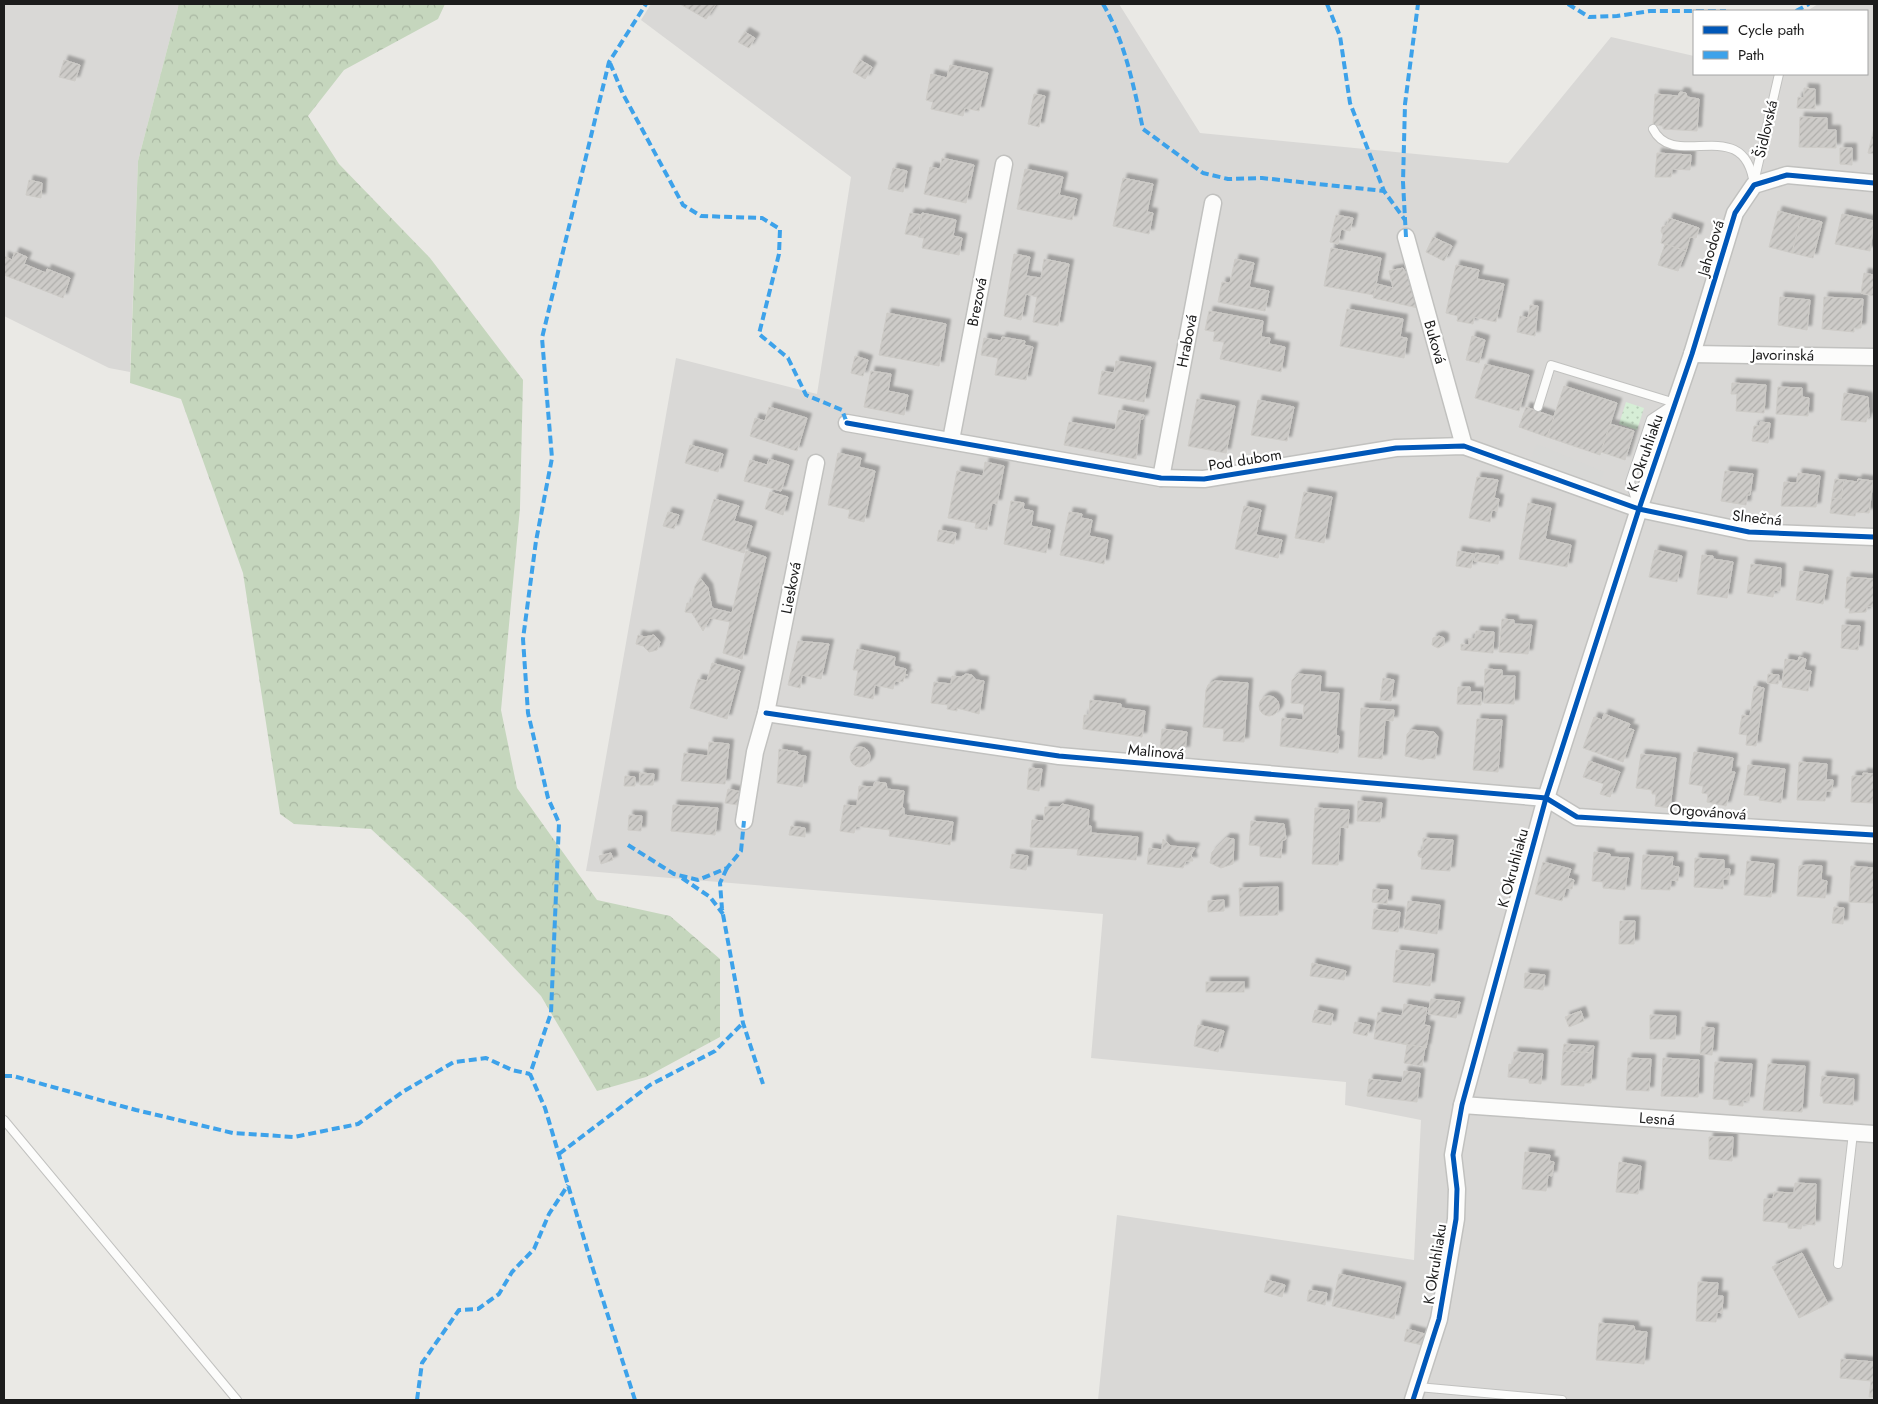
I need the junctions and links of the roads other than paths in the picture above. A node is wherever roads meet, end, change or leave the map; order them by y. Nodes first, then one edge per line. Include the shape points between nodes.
1 (1779, 75) edge
2 (1652, 128) dead end
3 (1004, 164) dead end
4 (1874, 183) edge
5 (1754, 185) junction
6 (1213, 203) dead end
7 (1406, 237) dead end
8 (1692, 354) junction
9 (1874, 357) edge
10 (1675, 403) junction
11 (1538, 408) dead end
12 (846, 423) dead end
13 (951, 440) junction
14 (1464, 446) junction
15 (816, 463) dead end
16 (1161, 478) junction
17 (1639, 509) junction
18 (1874, 537) edge
19 (766, 713) junction
20 (1546, 798) junction
21 (744, 821) dead end
22 (1874, 835) edge
23 (1462, 1105) junction
24 (4, 1120) edge
25 (1853, 1133) junction
26 (1874, 1134) edge
27 (1838, 1264) dead end
28 (1416, 1393) edge
29 (237, 1400) edge
30 (1562, 1400) edge

1 - 5 lane, Šidlovská
2 - 5 lane via 1663,142 1672,145 1725,147 1743,154 1752,167
3 - 13 street, Brezová
4 - 5 street via 1787,175
5 - 8 street, Jahodová via 1735,213
6 - 16 street, Hrabová
7 - 14 street, Buková
8 - 9 street, Javorinská
8 - 10 street, K Okruhliaku
10 - 11 lane via 1551,365
10 - 17 street, K Okruhliaku
12 - 13 street, Pod dubom
13 - 16 street, Pod dubom
14 - 16 street, Pod dubom via 1396,448 1204,480
14 - 17 street, Pod dubom
15 - 19 street, Liesková
17 - 18 street, Slnečná via 1750,532
17 - 20 street, K Okruhliaku
19 - 20 street, Malinová via 1059,756
19 - 21 street, Liesková via 755,752
20 - 22 street, Orgovánová via 1577,817
20 - 23 street, K Okruhliaku
23 - 25 street, Lesná
23 - 28 street, K Okruhliaku via 1453,1155 1456,1219 1439,1319
24 - 29 lane
25 - 26 street, Lesná
25 - 27 lane
28 - 30 lane, K Okruhliaku

